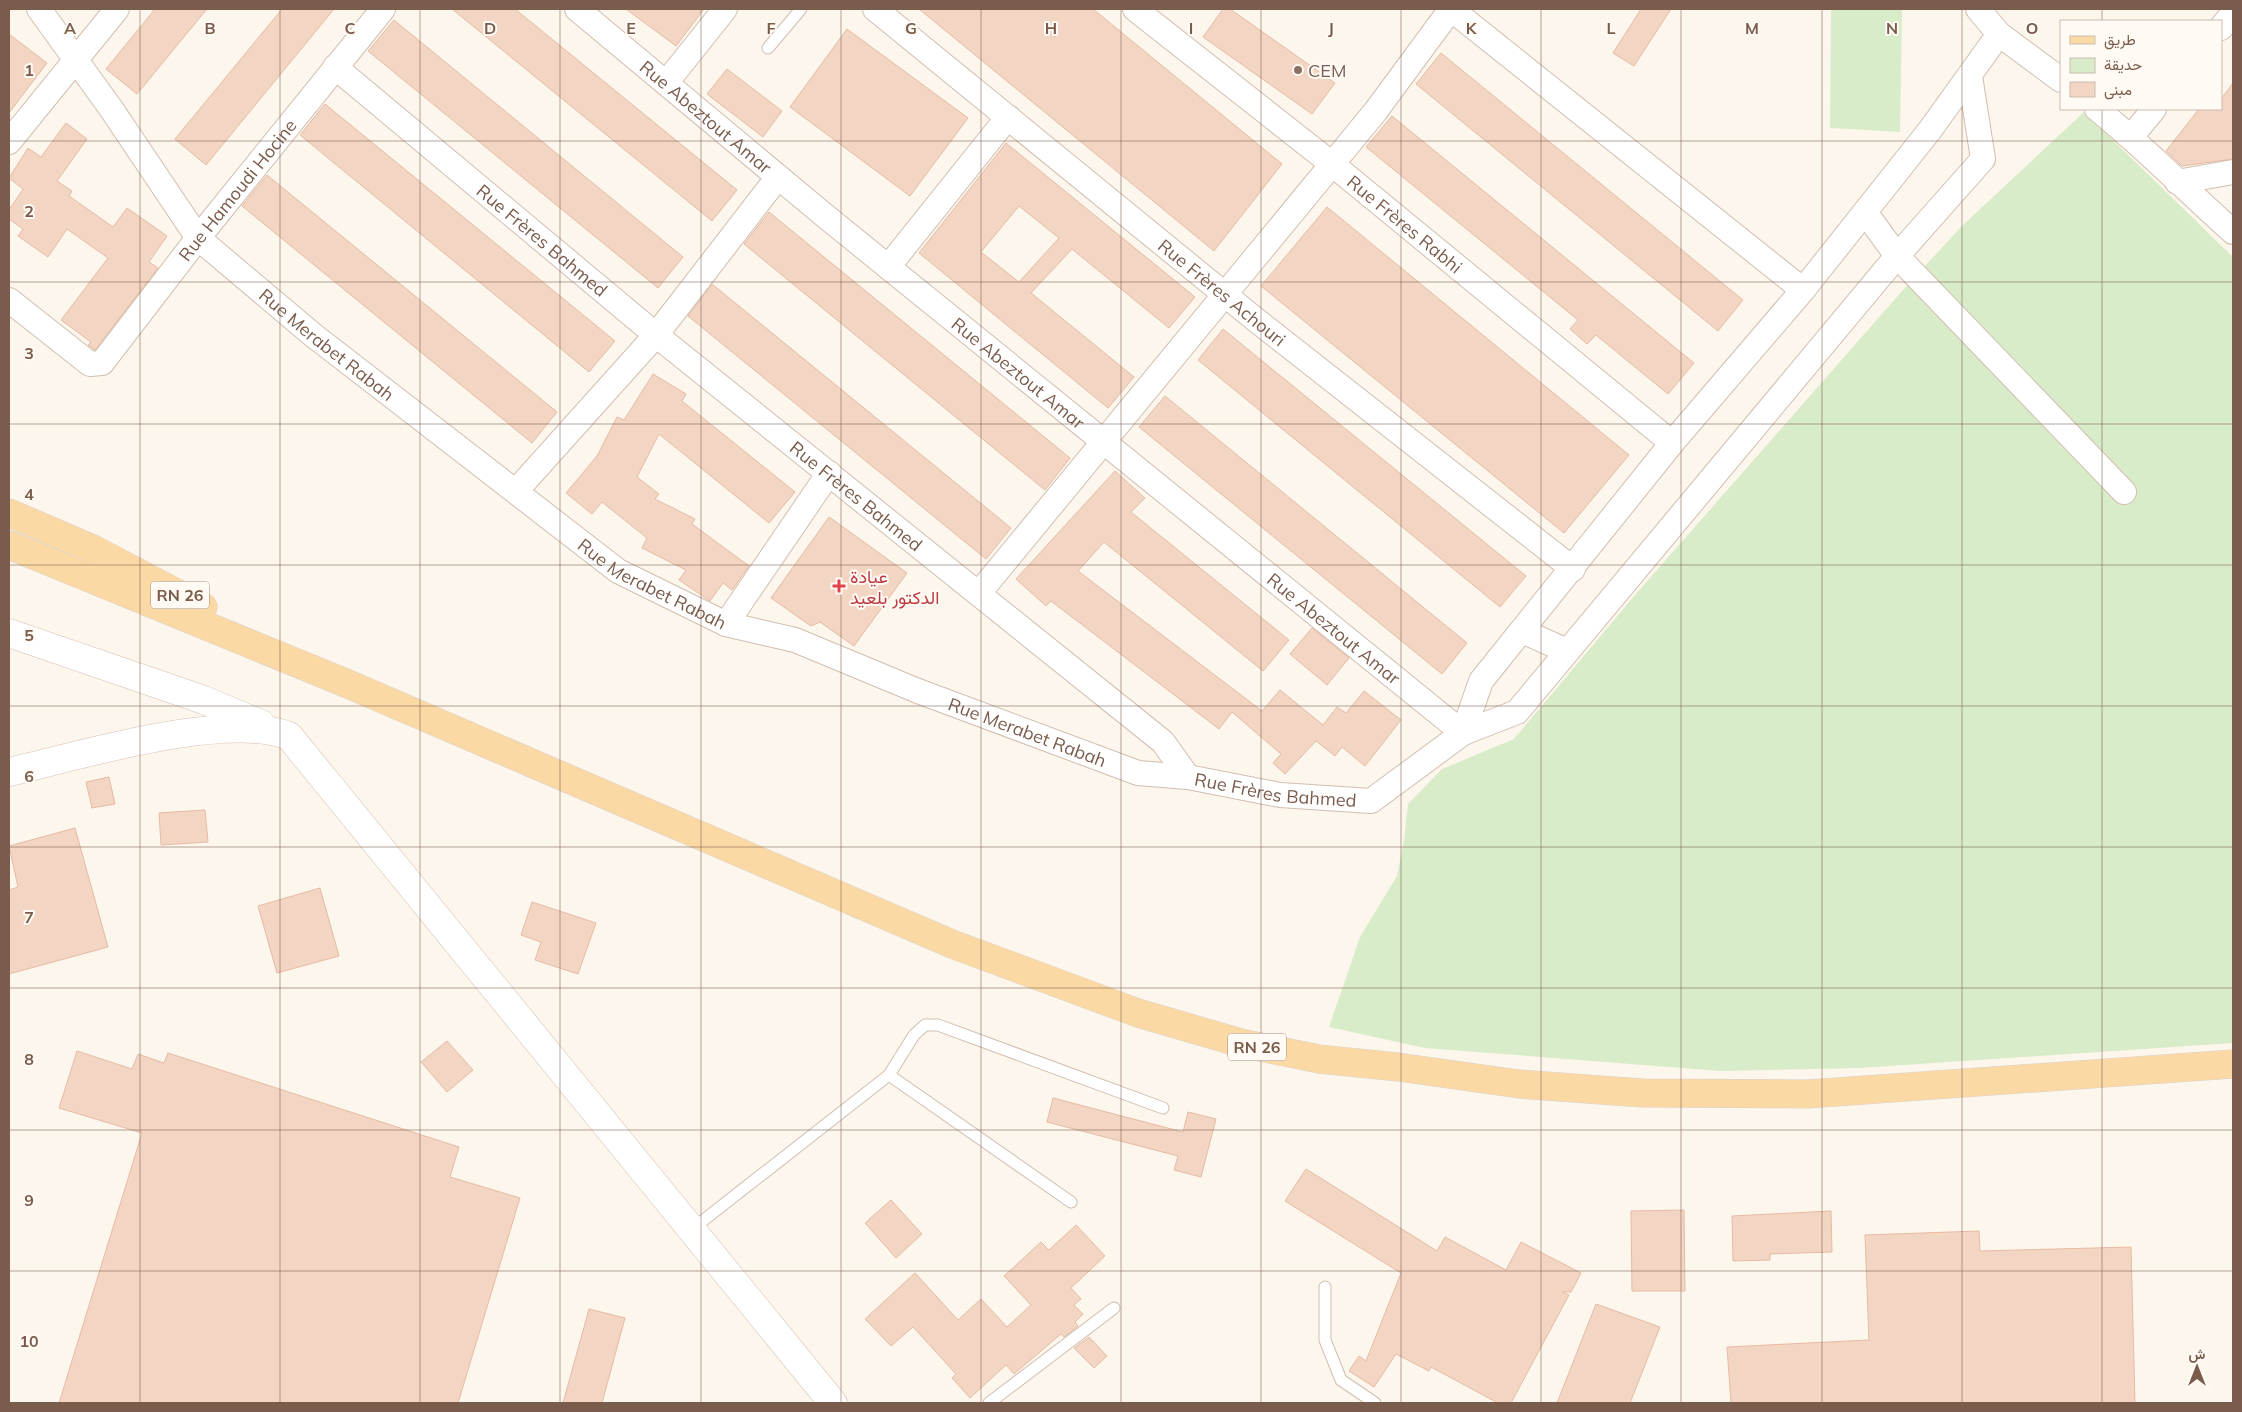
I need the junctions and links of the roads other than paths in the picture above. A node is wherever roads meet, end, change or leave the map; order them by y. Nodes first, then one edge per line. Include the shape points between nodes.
1 (39, 9) edge
2 (117, 9) edge
3 (383, 9) edge
4 (577, 9) edge
5 (725, 9) edge
6 (801, 9) edge
7 (875, 9) edge
8 (1135, 9) edge
9 (1451, 9) edge
10 (1978, 9) edge
11 (2233, 13) edge
12 (2222, 27) edge
13 (1999, 34) junction
14 (768, 48) dead end
15 (76, 60) junction
16 (335, 67) junction
17 (1970, 76) junction
18 (2060, 79) edge
19 (666, 83) junction
20 (2098, 110) edge
21 (2153, 110) edge
22 (1008, 117) junction
23 (2131, 137) junction
24 (9, 142) edge
25 (1332, 164) junction
26 (2233, 172) edge
27 (778, 177) junction
28 (2177, 182) junction
29 (1865, 212) junction
30 (2233, 232) edge
31 (198, 238) junction
32 (1896, 256) junction
33 (888, 267) junction
34 (1803, 290) junction
35 (1225, 294) junction
36 (9, 300) edge
37 (656, 335) junction
38 (1104, 441) junction
39 (1672, 443) junction
40 (829, 473) junction
41 (516, 491) junction
42 (2124, 492) dead end
43 (9, 512) edge
44 (9, 545) edge
45 (1573, 569) junction
46 (979, 593) junction
47 (726, 624) junction
48 (1522, 631) junction
49 (9, 633) edge
50 (1567, 651) junction
51 (348, 684) junction
52 (274, 730) junction
53 (1463, 733) junction
54 (9, 772) edge
55 (1188, 777) junction
56 (2233, 1064) edge
57 (889, 1076) junction
58 (1163, 1108) dead end
59 (1071, 1202) dead end
60 (691, 1230) junction
61 (1325, 1287) dead end
62 (1114, 1308) dead end
63 (833, 1403) edge
64 (989, 1403) edge
65 (1375, 1403) edge

1 - 15 street, Rue Merabet Rabah
2 - 15 street
3 - 16 street, Rue Hamoudi Hocine
4 - 19 street, Rue Abeztout Amar
5 - 19 street
6 - 14 lane
7 - 22 street, Rue Frères Achouri
8 - 25 street, Rue Frères Rabhi
9 - 25 street
9 - 34 street
10 - 13 street
11 - 12 street
13 - 17 street
13 - 18 street
15 - 24 street
15 - 31 street, Rue Merabet Rabah
16 - 31 street, Rue Hamoudi Hocine
16 - 37 street, Rue Frères Bahmed
17 - 29 street
17 - 32 street, Rue Frères Bahmed via 1983,159
19 - 27 street, Rue Abeztout Amar
20 - 23 street
21 - 23 street
22 - 33 street
22 - 35 street, Rue Frères Achouri
23 - 28 street
25 - 35 street
25 - 39 street, Rue Frères Rabhi
26 - 28 street
27 - 33 street, Rue Abeztout Amar
27 - 37 street
28 - 30 street
29 - 32 street
29 - 34 street
31 - 36 street, Rue Hamoudi Hocine via 102,363 90,364
31 - 41 street, Rue Merabet Rabah via 313,335
32 - 42 street
32 - 50 street, Rue Frères Bahmed
33 - 38 street, Rue Abeztout Amar
34 - 39 street
35 - 38 street
35 - 45 street, Rue Frères Achouri
37 - 40 street, Rue Frères Bahmed
37 - 41 street
38 - 46 street
38 - 53 street, Rue Abeztout Amar via 1116,454
39 - 45 street
40 - 46 street, Rue Frères Bahmed
40 - 47 street
41 - 47 street, Rue Merabet Rabah via 618,571
43 - 51 main road, RN 26 via 93,550
44 - 51 main road, RN 26
45 - 48 street
46 - 55 street, Rue Frères Bahmed via 1163,742
47 - 55 street, Rue Merabet Rabah via 795,640 918,691 1138,773
48 - 50 street
48 - 53 street via 1481,680
49 - 52 main road via 204,700
50 - 53 street, Rue Frères Bahmed via 1517,712
51 - 56 main road, RN 26 via 952,944 1138,1013 1241,1043 1319,1060 1398,1067 1518,1084 1642,1093 1808,1094
52 - 54 main road via 221,729 173,735
52 - 60 main road via 289,736 310,760
53 - 55 street, Rue Frères Bahmed via 1371,802 1280,795
57 - 58 lane via 914,1035 925,1025 938,1025
57 - 59 lane
57 - 60 lane
60 - 63 main road
61 - 65 lane via 1325,1340 1340,1380
62 - 64 lane

